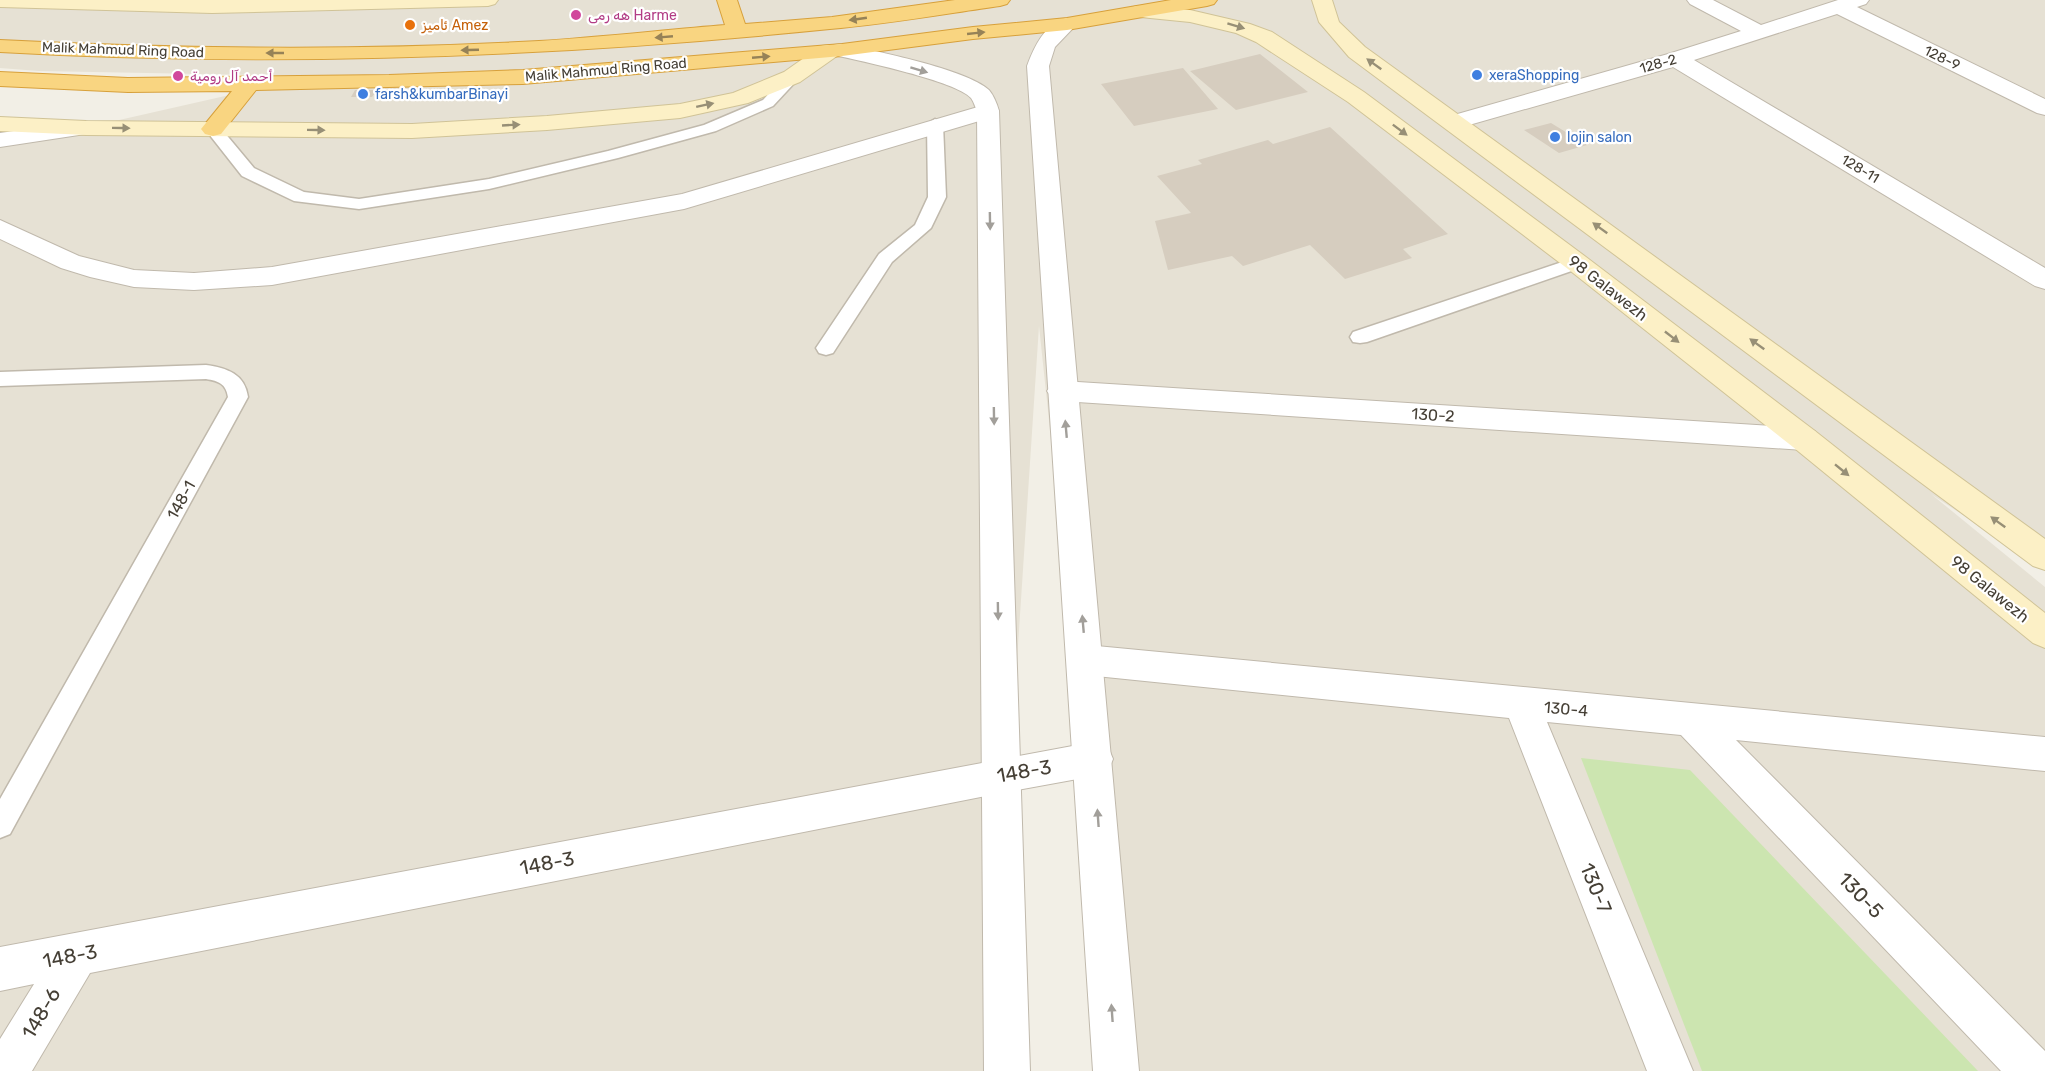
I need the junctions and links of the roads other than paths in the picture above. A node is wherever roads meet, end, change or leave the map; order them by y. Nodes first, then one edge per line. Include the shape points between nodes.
1 (475, 0) edge
2 (488, 0) edge
3 (727, 0) edge
4 (1000, 0) edge
5 (1207, 0) edge
6 (1322, 0) edge
7 (1697, 0) edge
8 (0, 1) edge
9 (1849, 4) edge
10 (1137, 12) junction
11 (1066, 24) junction
12 (737, 31) junction
13 (1761, 33) junction
14 (2, 49) edge
15 (836, 50) junction
16 (90, 51) junction
17 (1676, 59) junction
18 (792, 77) junction
19 (0, 79) edge
20 (53, 83) junction
21 (249, 84) junction
22 (2045, 108) edge
23 (988, 111) junction
24 (1455, 122) junction
25 (0, 124) edge
26 (935, 124) junction
27 (86, 128) junction
28 (213, 129) junction
29 (0, 140) edge
30 (0, 228) edge
31 (1577, 263) junction
32 (2045, 280) edge
33 (1360, 337) dead end
34 (826, 348) dead end
35 (0, 379) edge
36 (1812, 385) junction
37 (1062, 391) junction
38 (1755, 401) junction
39 (1804, 439) junction
40 (2045, 557) edge
41 (2045, 633) edge
42 (1086, 660) junction
43 (1522, 705) junction
44 (1690, 719) junction
45 (2045, 754) edge
46 (1094, 759) junction
47 (1001, 775) junction
48 (0, 825) edge
49 (77, 954) junction
50 (0, 969) edge
51 (6, 1071) edge
52 (1007, 1071) edge
53 (1116, 1071) edge
54 (1670, 1071) edge
55 (2033, 1071) edge

1 - 2 main road
1 - 8 main road via 212,7
3 - 12 highway
4 -> 12 highway, Malik Mahmud Ring Road
5 - 10 highway, Malik Mahmud Ring Road
24 -> 6 main road via 1346,41 1325,14
7 - 13 street
9 - 13 street, 128-2
9 - 22 street, 128-9
10 - 11 highway, Malik Mahmud Ring Road
10 -> 31 main road, 98 Galawezh via 1217,21 1264,37 1356,97
15 -> 11 highway, Malik Mahmud Ring Road
11 - 37 street via 1046,45 1038,66
12 -> 16 highway, Malik Mahmud Ring Road via 416,52
13 - 17 street, 128-2
14 - 16 highway, Malik Mahmud Ring Road
15 - 18 main road
21 -> 15 highway, Malik Mahmud Ring Road via 523,77
15 -> 23 street via 895,62 969,86 982,96
16 - 20 highway via 65,66
17 - 24 street, 128-2
17 - 32 street, 128-11
28 -> 18 main road via 412,131 680,111 740,98
18 - 28 lane via 768,103 710,128 489,183 359,204 300,197 257,176 248,171
19 - 20 highway, Malik Mahmud Ring Road
20 - 21 highway, Malik Mahmud Ring Road
21 - 28 highway
23 - 26 street
23 -> 47 street
36 -> 24 main road
25 - 27 main road
26 - 30 street via 684,201 272,276 208,281 116,275 36,248
26 - 34 lane via 937,197 921,228 885,258
27 -> 28 main road
27 - 29 street
31 - 33 lane
31 -> 38 main road, 98 Galawezh
35 - 48 lane, 148-1 via 206,372 221,374 238,387 238,398
36 - 38 main road via 1782,378 1769,380 1754,392
40 -> 36 main road
37 - 39 street, 130-2
42 -> 37 street
38 - 39 main road, 98 Galawezh
39 -> 41 main road, 98 Galawezh
42 - 43 street, 130-4
42 - 46 street
43 - 44 street, 130-4
43 - 54 street, 130-7
44 - 45 street, 130-4
44 - 55 street, 130-5
46 - 47 street, 148-3
53 -> 46 street
47 - 49 street, 148-3
47 - 52 street
49 - 50 street, 148-3
49 - 51 street, 148-6

